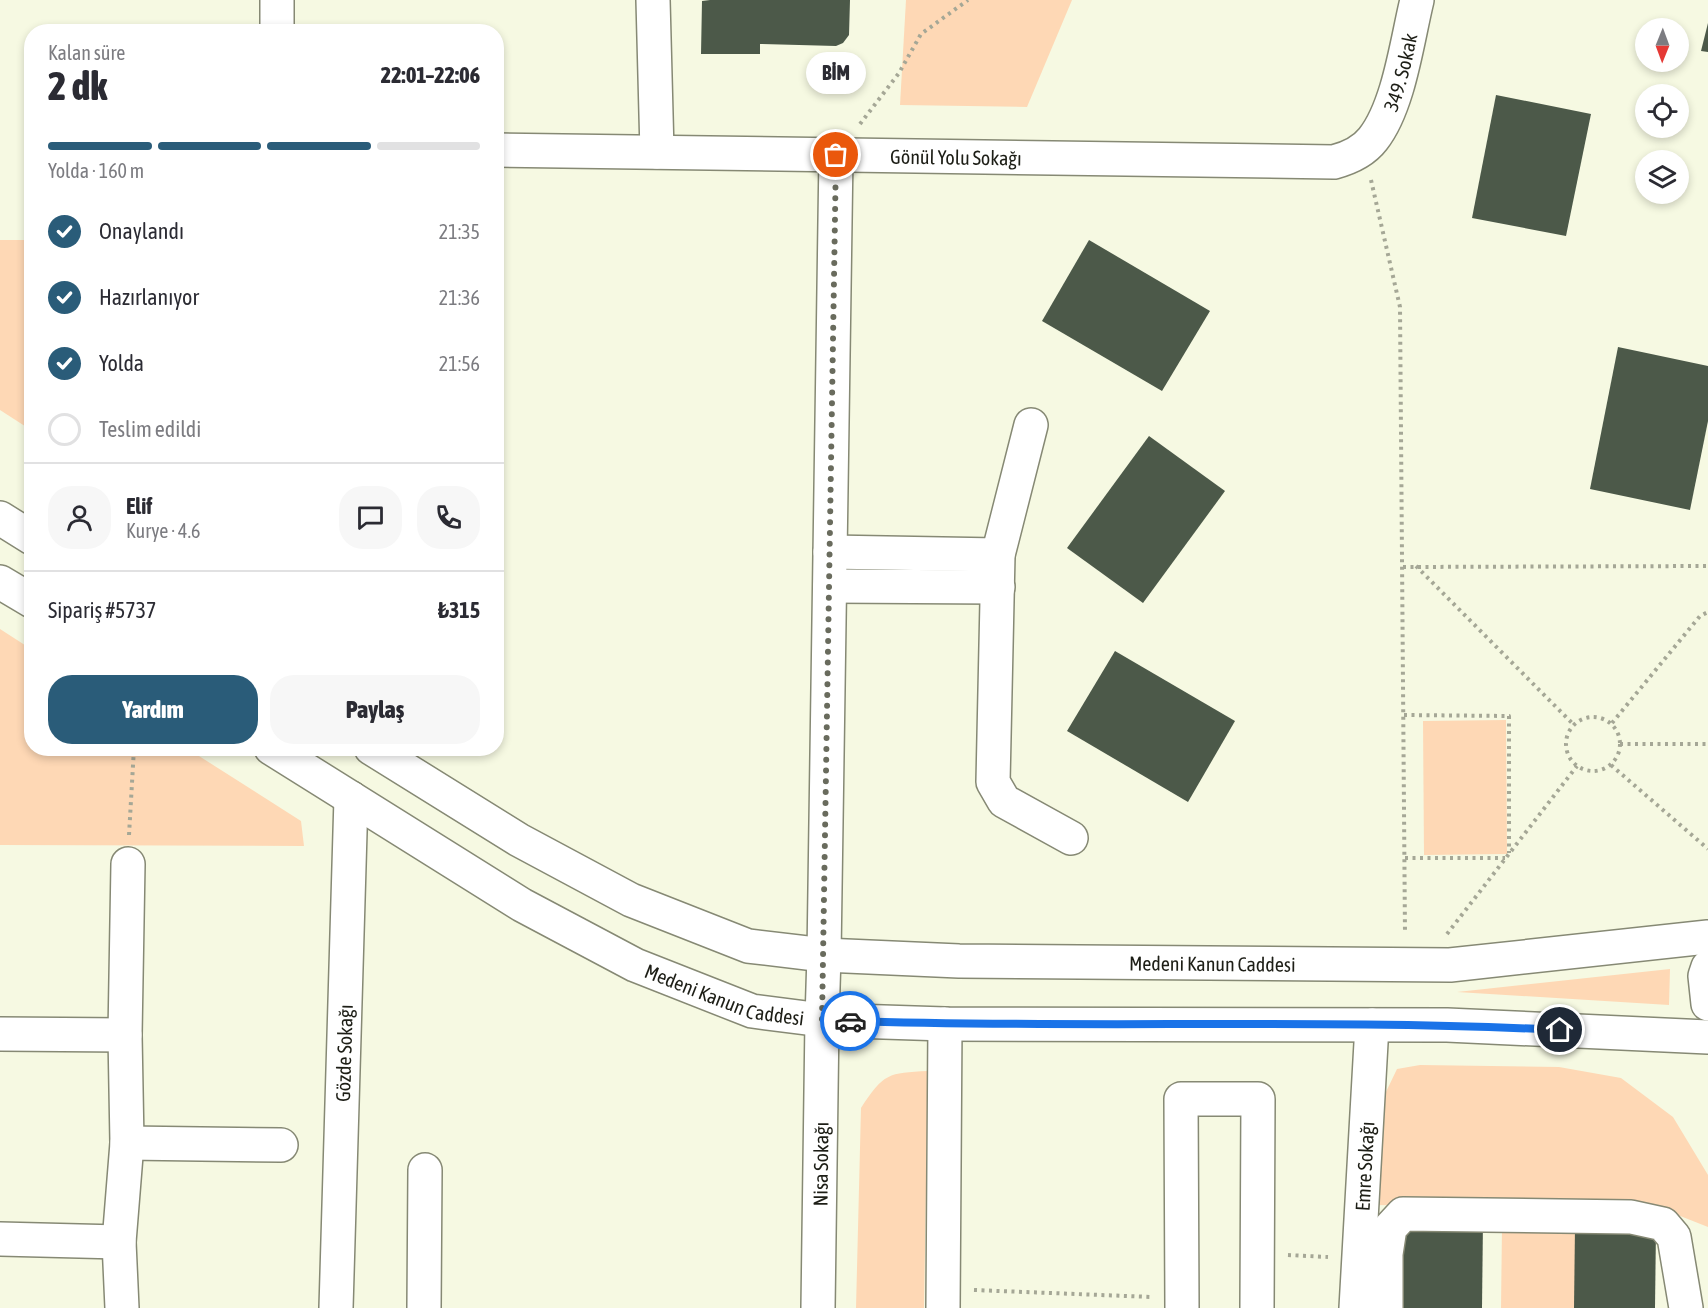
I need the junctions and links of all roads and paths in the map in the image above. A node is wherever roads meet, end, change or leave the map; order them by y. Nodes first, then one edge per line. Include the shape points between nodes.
1 (277, 0) edge
2 (653, 0) edge
3 (968, 0) edge
4 (1417, 0) edge
5 (277, 24) edge
6 (1368, 144) junction
7 (504, 150) edge
8 (657, 152) junction
9 (836, 155) junction
10 (1031, 425) dead end
11 (0, 518) edge
12 (24, 533) edge
13 (830, 552) junction
14 (998, 555) junction
15 (1416, 566) junction
16 (1708, 566) edge
17 (1402, 567) junction
18 (0, 582) edge
19 (830, 586) junction
20 (998, 587) junction
21 (24, 596) edge
22 (1708, 612) edge
23 (1404, 715) junction
24 (1612, 723) junction
25 (1574, 724) junction
26 (1620, 744) junction
27 (1708, 744) edge
28 (134, 756) edge
29 (284, 756) edge
30 (384, 756) edge
31 (1611, 765) junction
32 (1577, 766) junction
33 (351, 798) junction
34 (1071, 838) dead end
35 (1708, 849) edge
36 (1507, 856) junction
37 (1405, 858) junction
38 (128, 864) joint
39 (1708, 937) edge
40 (824, 955) junction
41 (1414, 965) junction
42 (1708, 967) edge
43 (1708, 1004) edge
44 (822, 1020) junction
45 (945, 1024) junction
46 (1372, 1025) junction
47 (0, 1034) edge
48 (125, 1035) junction
49 (1708, 1037) edge
50 (127, 1143) junction
51 (280, 1145) dead end
52 (425, 1170) dead end
53 (0, 1239) edge
54 (119, 1242) junction
55 (1258, 1254) junction
56 (1359, 1259) junction
57 (943, 1298) edge
58 (1182, 1303) edge
59 (122, 1308) edge
60 (336, 1308) edge
61 (424, 1308) edge
62 (818, 1308) edge
63 (1257, 1308) edge
64 (1356, 1308) edge
65 (1386, 1308) edge
66 (1686, 1308) edge

1 - 5 street
2 - 8 street
3 - 9 path via 921,33 899,73
4 - 6 street, 349. Sokak via 1393,95 1382,126
6 - 9 street, Gönül Yolu Sokağı via 1345,159 1323,163
6 - 17 path via 1400,307
7 - 8 street, Gönül Yolu Sokağı
8 - 9 street, Gönül Yolu Sokağı
9 - 13 street, Nisa Sokağı
10 - 14 street
11 - 12 street
13 - 14 street
13 - 19 street, Nisa Sokağı
14 - 20 street
15 - 16 path
15 - 17 path
15 - 25 path
17 - 23 path
18 - 21 street
19 - 20 street
19 - 40 street, Nisa Sokağı
20 - 34 street via 993,782 1004,801
22 - 24 path via 1700,616
23 - 36 path via 1509,716
23 - 37 path
24 - 25 path via 1594,716
24 - 26 path
25 - 32 path via 1566,743
26 - 27 path
26 - 31 path
28 - 38 path
29 - 33 street, Medeni Kanun Caddesi
30 - 40 street, Medeni Kanun Caddesi via 519,840 631,900 748,946
31 - 32 path via 1593,771
31 - 35 path
32 - 36 path
33 - 44 street, Medeni Kanun Caddesi via 522,905 635,965 752,1011
33 - 60 street, Gözde Sokağı
36 - 37 path
36 - 41 path
37 - 41 path
38 - 48 street
39 - 41 street, Medeni Kanun Caddesi via 1450,965
40 - 41 street, Medeni Kanun Caddesi via 959,961
40 - 44 street, Nisa Sokağı
42 - 43 street
44 - 45 street, Medeni Kanun Caddesi
44 - 62 street, Nisa Sokağı
45 - 46 street, Medeni Kanun Caddesi
45 - 57 street
46 - 49 street, Medeni Kanun Caddesi
46 - 56 street, Emre Sokağı
47 - 48 street
48 - 50 street
50 - 51 street
50 - 54 street
52 - 61 street
53 - 54 street
54 - 59 street
55 - 56 path
55 - 58 street via 1258,1099 1181,1100
55 - 63 street
56 - 64 street, Emre Sokağı
57 - 58 path
65 - 66 street via 1390,1228 1404,1214 1631,1217 1663,1224 1674,1237

